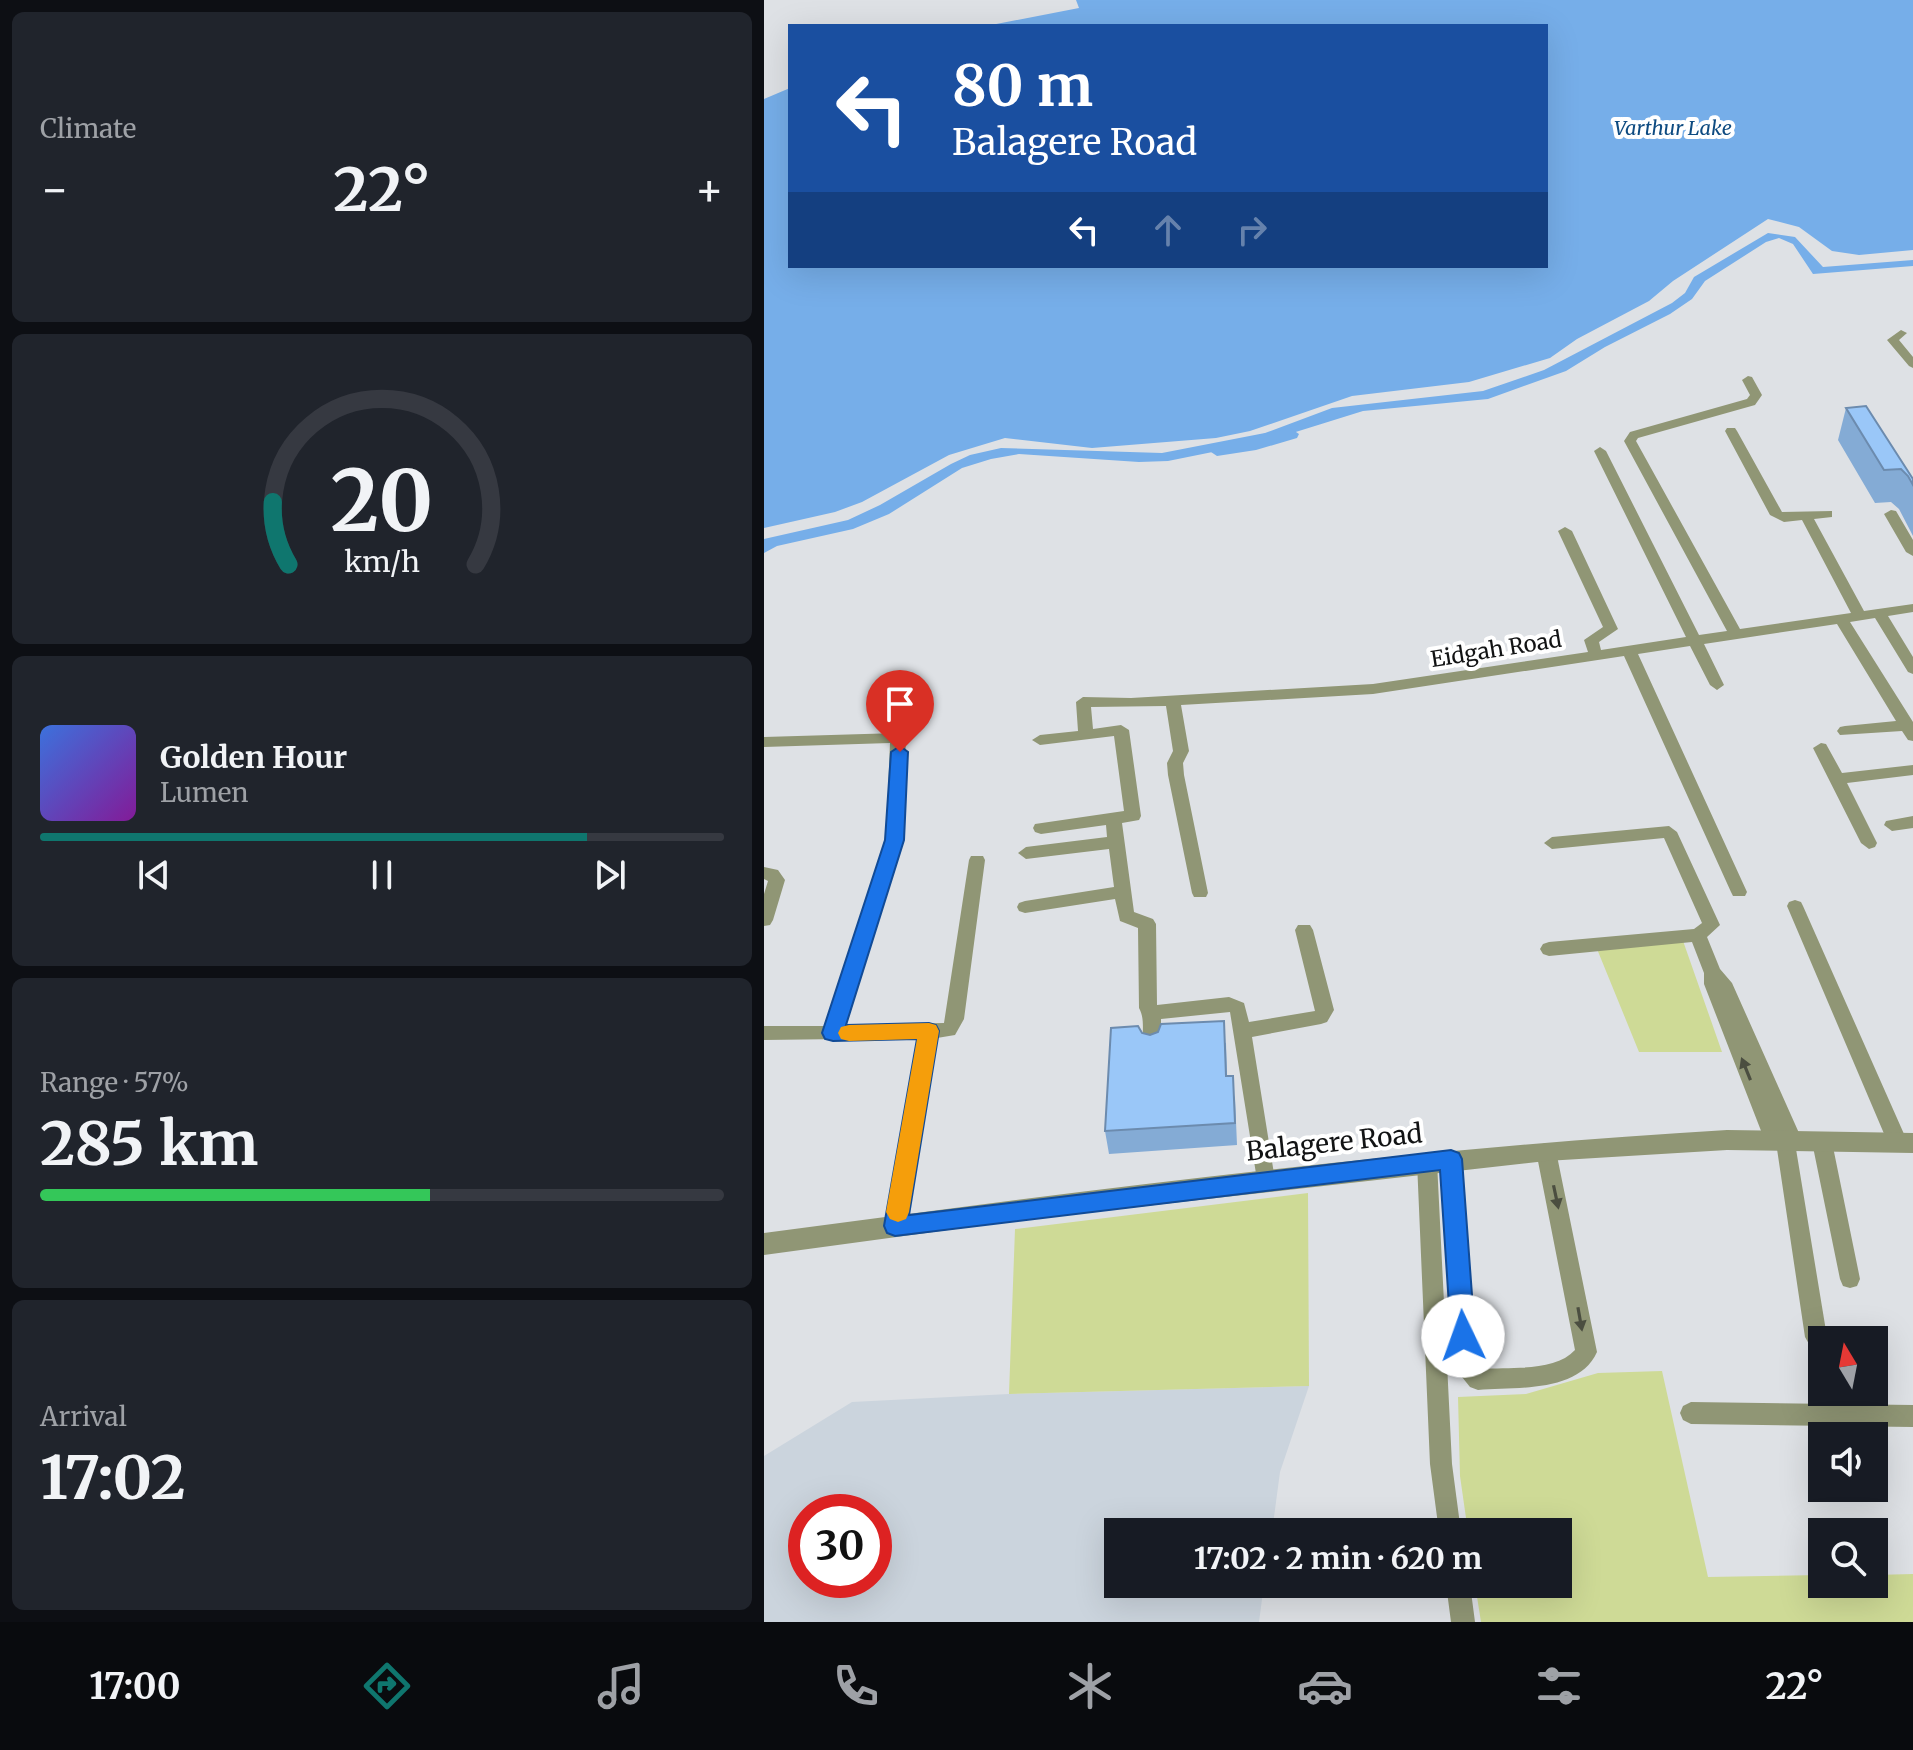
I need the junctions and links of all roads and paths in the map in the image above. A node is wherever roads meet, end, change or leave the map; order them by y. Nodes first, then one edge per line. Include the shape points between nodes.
1 (1901, 333) dead end
2 (1913, 364) edge
3 (1748, 380) dead end
4 (1731, 431) dead end
5 (1600, 451) dead end
6 (1827, 514) dead end
7 (1891, 514) dead end
8 (1806, 516) junction
9 (1565, 531) dead end
10 (1913, 552) edge
11 (1913, 608) edge
12 (1879, 613) junction
13 (1860, 616) junction
14 (1841, 619) junction
15 (1736, 635) junction
16 (1694, 641) junction
17 (1629, 651) junction
18 (1596, 656) junction
19 (1913, 669) edge
20 (1717, 685) dead end
21 (1173, 701) junction
22 (1910, 730) edge
23 (1845, 731) dead end
24 (1086, 735) junction
25 (1040, 740) dead end
26 (764, 742) edge
27 (1821, 748) dead end
28 (1913, 770) edge
29 (1837, 779) junction
30 (1113, 818) junction
31 (1913, 822) edge
32 (1892, 825) dead end
33 (1041, 828) dead end
34 (1116, 842) junction
35 (1552, 843) dead end
36 (1869, 843) dead end
37 (1026, 853) dead end
38 (977, 860) dead end
39 (764, 873) edge
40 (1122, 892) junction
41 (1739, 892) dead end
42 (1200, 893) dead end
43 (1795, 906) dead end
44 (1025, 907) dead end
45 (764, 920) edge
46 (1304, 930) dead end
47 (1698, 935) junction
48 (1549, 949) dead end
49 (1152, 1013) junction
50 (929, 1031) junction
51 (1242, 1031) junction
52 (764, 1033) edge
53 (833, 1033) junction
54 (1152, 1048) edge
55 (1784, 1141) junction
56 (1822, 1142) junction
57 (1906, 1143) edge
58 (1546, 1151) junction
59 (1439, 1160) junction
60 (1265, 1180) junction
61 (895, 1226) junction
62 (764, 1244) edge
63 (1850, 1279) dead end
64 (1814, 1326) edge
65 (1691, 1413) dead end
66 (1913, 1416) edge
67 (1448, 1518) edge
68 (1460, 1598) edge
69 (1463, 1622) edge

1 - 2 street via 1893,340
3 - 15 street via 1756,395 1751,402 1634,435 1630,441
4 - 8 street via 1777,515
5 - 16 street
6 - 8 street
7 - 10 street
8 - 13 street
9 - 18 street via 1611,629 1591,640
11 - 12 street, Eidgah Road
12 - 13 street, Eidgah Road
12 - 19 street
13 - 14 street, Eidgah Road
14 - 15 street, Eidgah Road
14 - 22 street
15 - 16 street, Eidgah Road
16 - 17 street, Eidgah Road
16 - 20 street
17 - 18 street, Eidgah Road
17 - 41 street
18 - 21 street, Eidgah Road via 1373,689
21 - 24 street, Eidgah Road via 1083,702
21 - 42 street via 1181,751 1176,775
22 - 23 street
24 - 25 street
24 - 30 street via 1121,730 1133,816
26 - 53 street via 898,738 894,840
27 - 29 street
28 - 29 street
29 - 36 street
30 - 33 street
30 - 34 street
31 - 32 street
34 - 37 street
34 - 40 street
35 - 47 street via 1669,832 1711,925
38 - 50 street via 953,1027
39 - 45 street via 777,880
40 - 44 street
40 - 49 street via 1126,916 1147,924
43 - 57 street
46 - 51 street via 1325,1010 1321,1017
47 - 48 street
47 - 55 street via 1713,973 1723,983
49 - 51 street via 1229,1004 1238,1008
49 - 54 street
50 - 53 street
50 - 61 street
51 - 60 street
52 - 53 street
55 - 56 street, Balagere Road
55 - 58 street, Balagere Road
55 - 64 street
56 - 57 street, Balagere Road
56 - 63 street
58 - 59 street, Balagere Road
58 -> 59 street via 1586,1352 1583,1361 1566,1369 1478,1380 1465,1367
59 - 60 street, Balagere Road
59 - 67 street via 1441,1464
60 - 61 street, Balagere Road
61 - 62 street, Balagere Road
65 - 66 street
68 - 69 street

